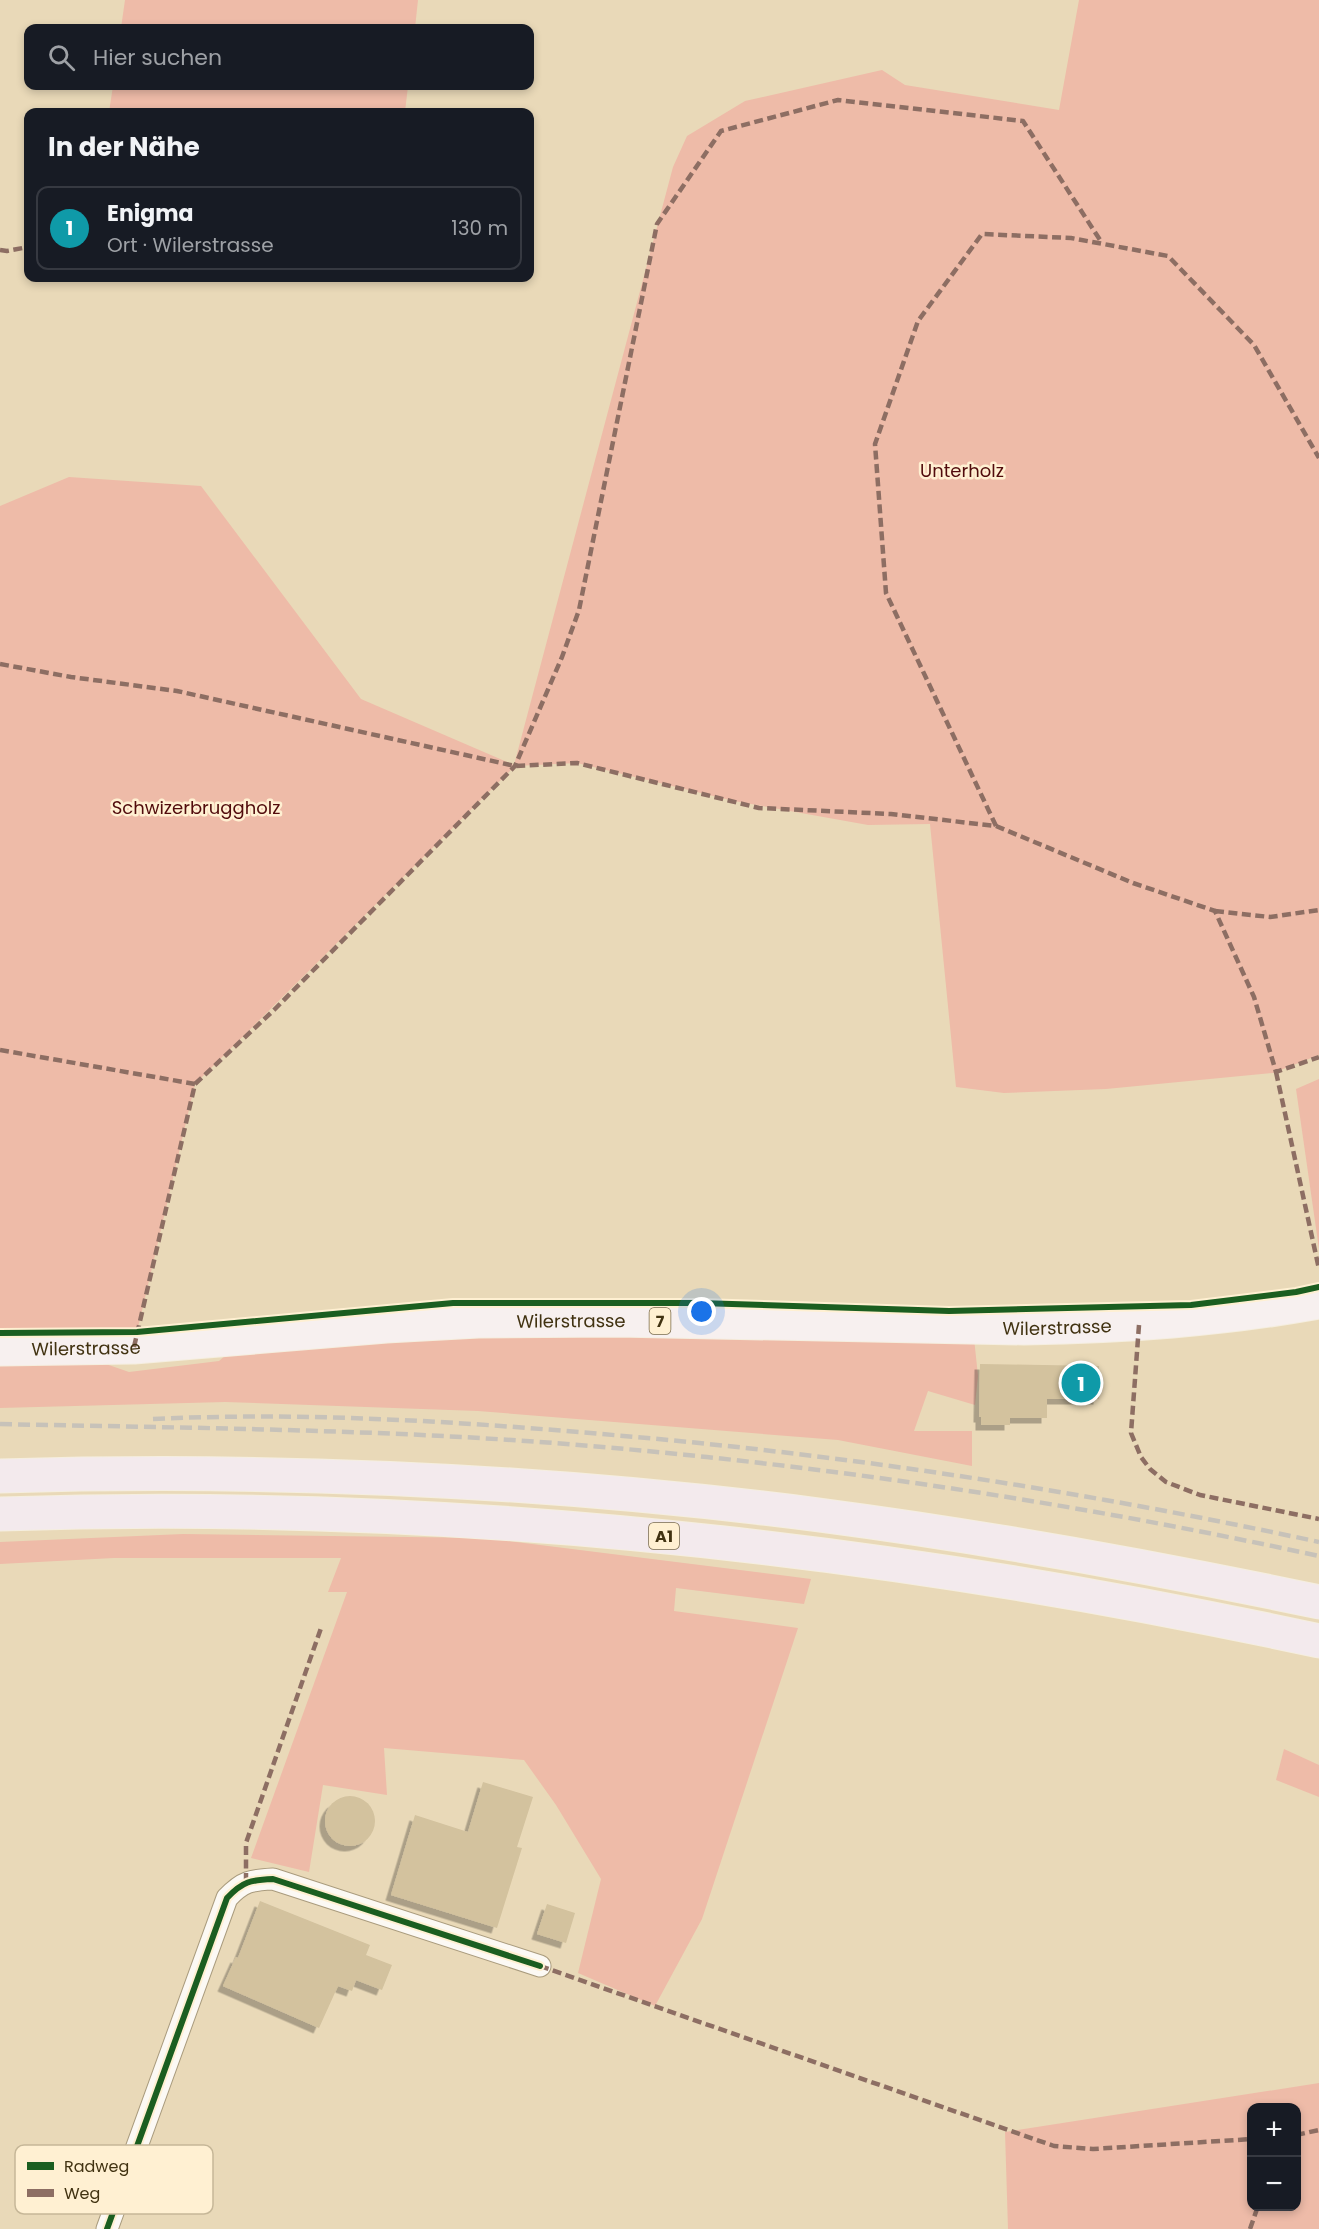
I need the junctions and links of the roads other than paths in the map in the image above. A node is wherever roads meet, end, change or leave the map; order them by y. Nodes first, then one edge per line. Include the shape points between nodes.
1 (1319, 1302) edge
2 (0, 1349) edge
3 (0, 1476) edge
4 (0, 1514) edge
5 (1319, 1602) edge
6 (1319, 1641) edge
7 (540, 1966) dead end
8 (137, 2145) edge
9 (112, 2214) edge
10 (107, 2229) edge

1 - 2 main road, Wilerstrasse / 7 via 1208,1319 1093,1327 478,1321 134,1347
3 - 5 highway, A1 via 308,1476 444,1481 644,1496 1000,1541
4 - 6 highway, A1 via 326,1514 579,1528 791,1550 991,1578
7 - 8 street via 273,1879 253,1880 239,1886 227,1898
9 - 10 street

